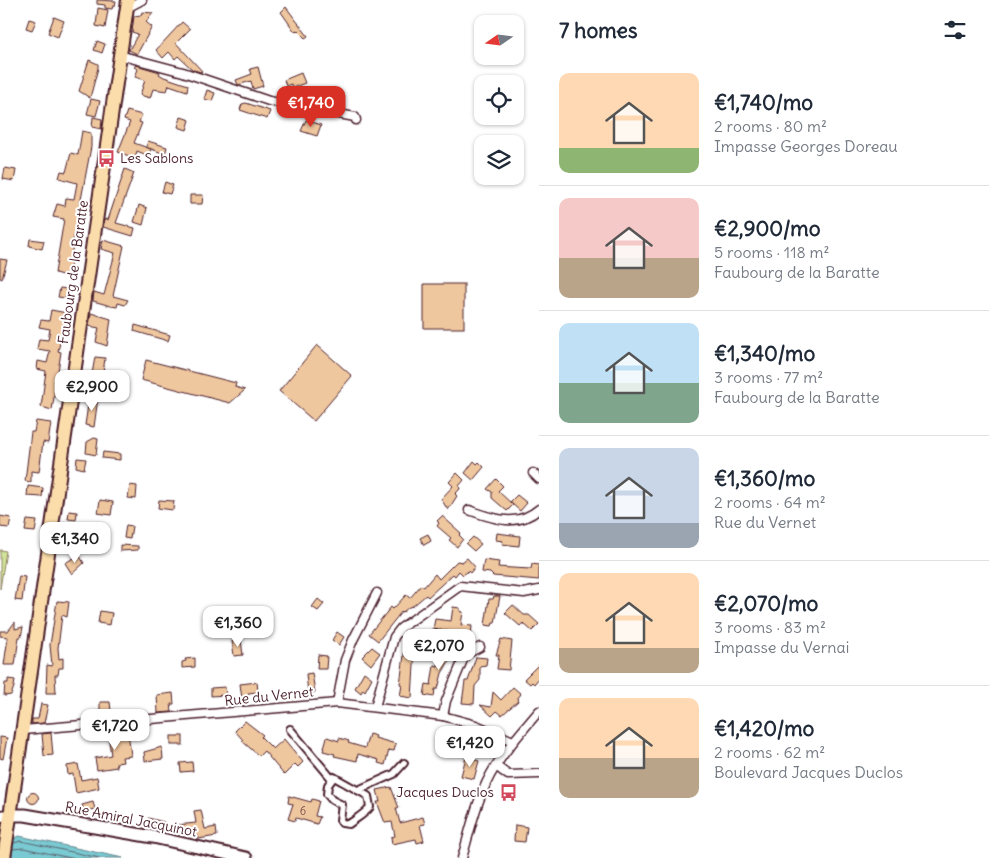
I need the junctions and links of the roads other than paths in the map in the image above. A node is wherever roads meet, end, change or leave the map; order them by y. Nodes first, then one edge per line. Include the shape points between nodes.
1 (142, 0) edge
2 (128, 4) edge
3 (119, 55) junction
4 (356, 120) dead end
5 (539, 509) edge
6 (470, 510) dead end
7 (539, 590) edge
8 (377, 593) dead end
9 (480, 647) dead end
10 (336, 702) junction
11 (375, 707) junction
12 (539, 711) edge
13 (444, 716) junction
14 (290, 729) dead end
15 (22, 730) junction
16 (513, 741) junction
17 (404, 763) dead end
18 (496, 766) junction
19 (539, 774) edge
20 (332, 779) junction
21 (358, 790) junction
22 (6, 820) edge
23 (4, 858) edge
24 (246, 858) edge
25 (462, 858) edge

1 - 2 street
2 - 3 main road, Faubourg de la Baratte
3 - 4 street via 184,72 269,101 355,117
3 - 15 main road, Faubourg de la Baratte
5 - 6 street via 520,521 500,521
7 - 11 street via 524,593 460,586 401,628 394,637
8 - 10 street via 345,660
9 - 13 street via 465,655 446,701
10 - 11 street, Rue du Vernet
10 - 15 street, Rue du Vernet
11 - 13 street, Rue du Vernet
12 - 16 street
13 - 16 street, Rue du Vernet
14 - 20 street
15 - 22 main road, Faubourg de la Baratte
16 - 18 street
17 - 21 street via 394,774
18 - 19 street via 508,775
18 - 25 street via 474,814
20 - 21 street via 334,777
20 - 21 street via 327,794 342,805 342,823 349,824 370,807 368,796
22 - 23 main road, Faubourg de la Baratte
22 - 24 main road, Rue Amiral Jacquinot via 24,815 153,837

